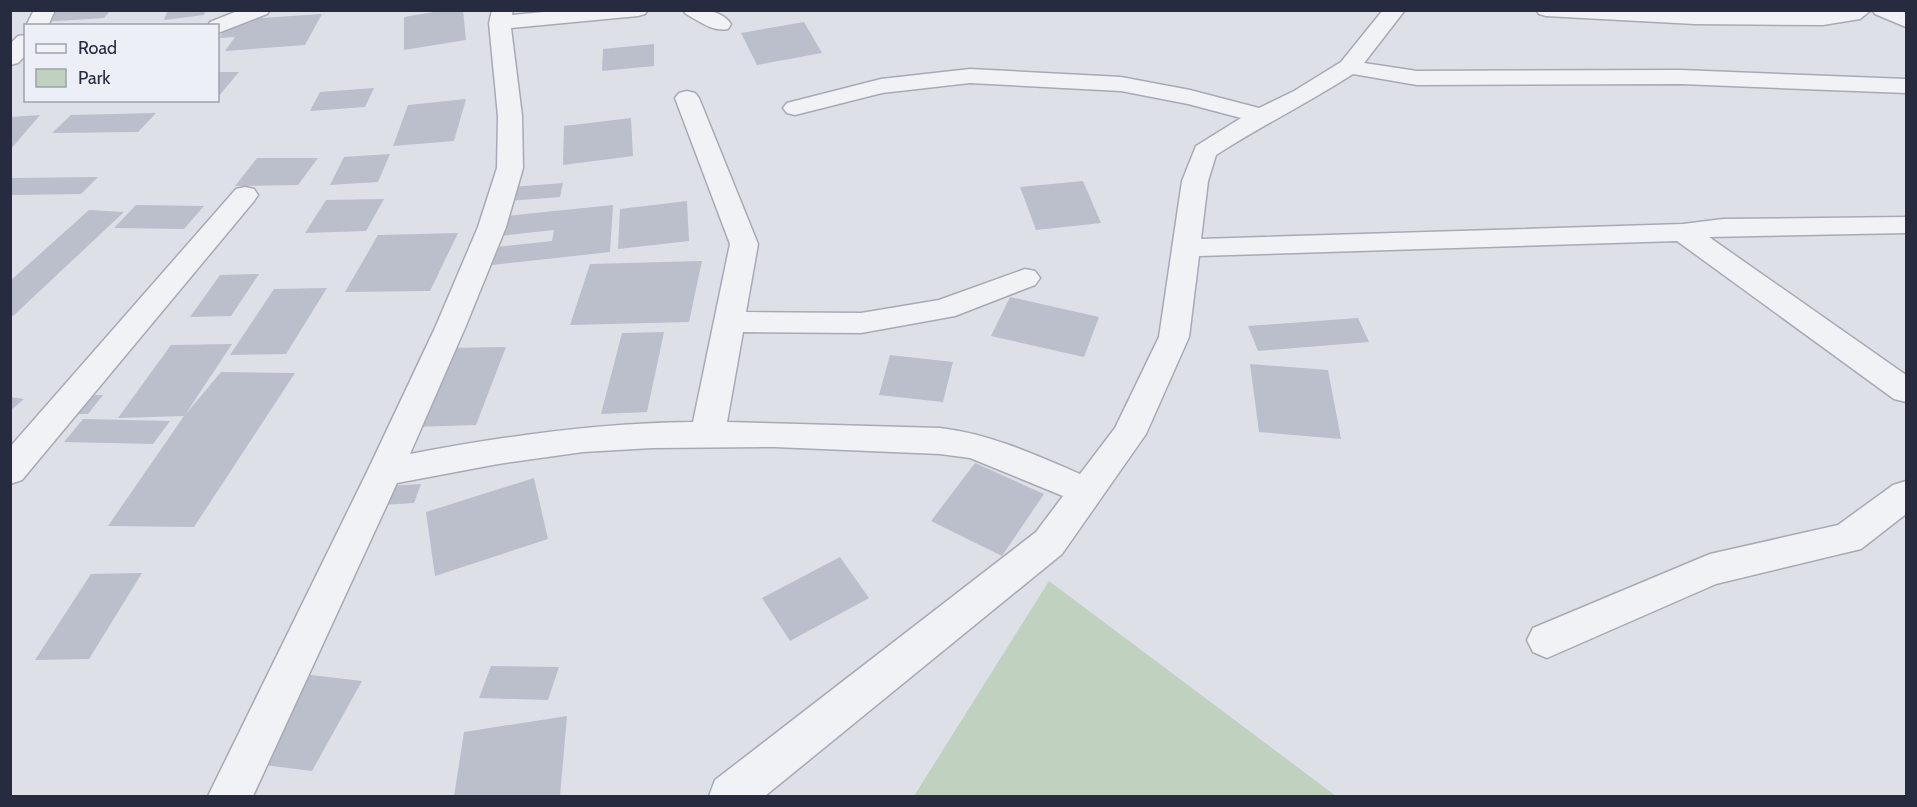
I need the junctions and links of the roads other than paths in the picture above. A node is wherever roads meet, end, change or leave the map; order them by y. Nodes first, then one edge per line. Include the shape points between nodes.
1 (45, 10) edge
2 (260, 10) edge
3 (638, 10) edge
4 (693, 10) edge
5 (1395, 10) edge
6 (1546, 10) edge
7 (1861, 10) edge
8 (1882, 10) edge
9 (501, 17) edge
10 (1906, 21) edge
11 (38, 24) edge
12 (720, 24) dead end
13 (219, 27) edge
14 (24, 43) edge
15 (10, 58) edge
16 (1349, 68) junction
17 (1906, 86) edge
18 (687, 98) dead end
19 (795, 108) dead end
20 (1261, 116) junction
21 (245, 195) dead end
22 (1906, 225) edge
23 (1683, 232) junction
24 (1187, 248) junction
25 (1025, 278) dead end
26 (730, 322) junction
27 (1906, 391) edge
28 (708, 433) junction
29 (10, 471) edge
30 (385, 472) junction
31 (1086, 491) junction
32 (1906, 495) edge
33 (1547, 640) dead end
34 (230, 796) edge
35 (730, 796) edge

1 - 11 street
2 - 13 street
3 - 9 street
4 - 12 street
5 - 16 street
6 - 7 street via 1771,18 1837,18
8 - 10 street
9 - 30 street via 510,116 510,168 459,308
14 - 15 street
16 - 17 street via 1417,78 1681,77
16 - 20 street
18 - 26 street via 744,243
19 - 20 street via 881,86 970,76 1121,84
20 - 24 street via 1205,151 1195,181
21 - 29 street
22 - 23 street via 1723,227
23 - 24 street
23 - 27 street
24 - 31 street via 1174,337 1129,434
25 - 26 street via 944,309 861,323
26 - 28 street
28 - 30 street via 609,438 477,455
28 - 31 street via 972,445
30 - 34 street
31 - 35 street via 1048,543
32 - 33 street via 1848,538 1710,570

